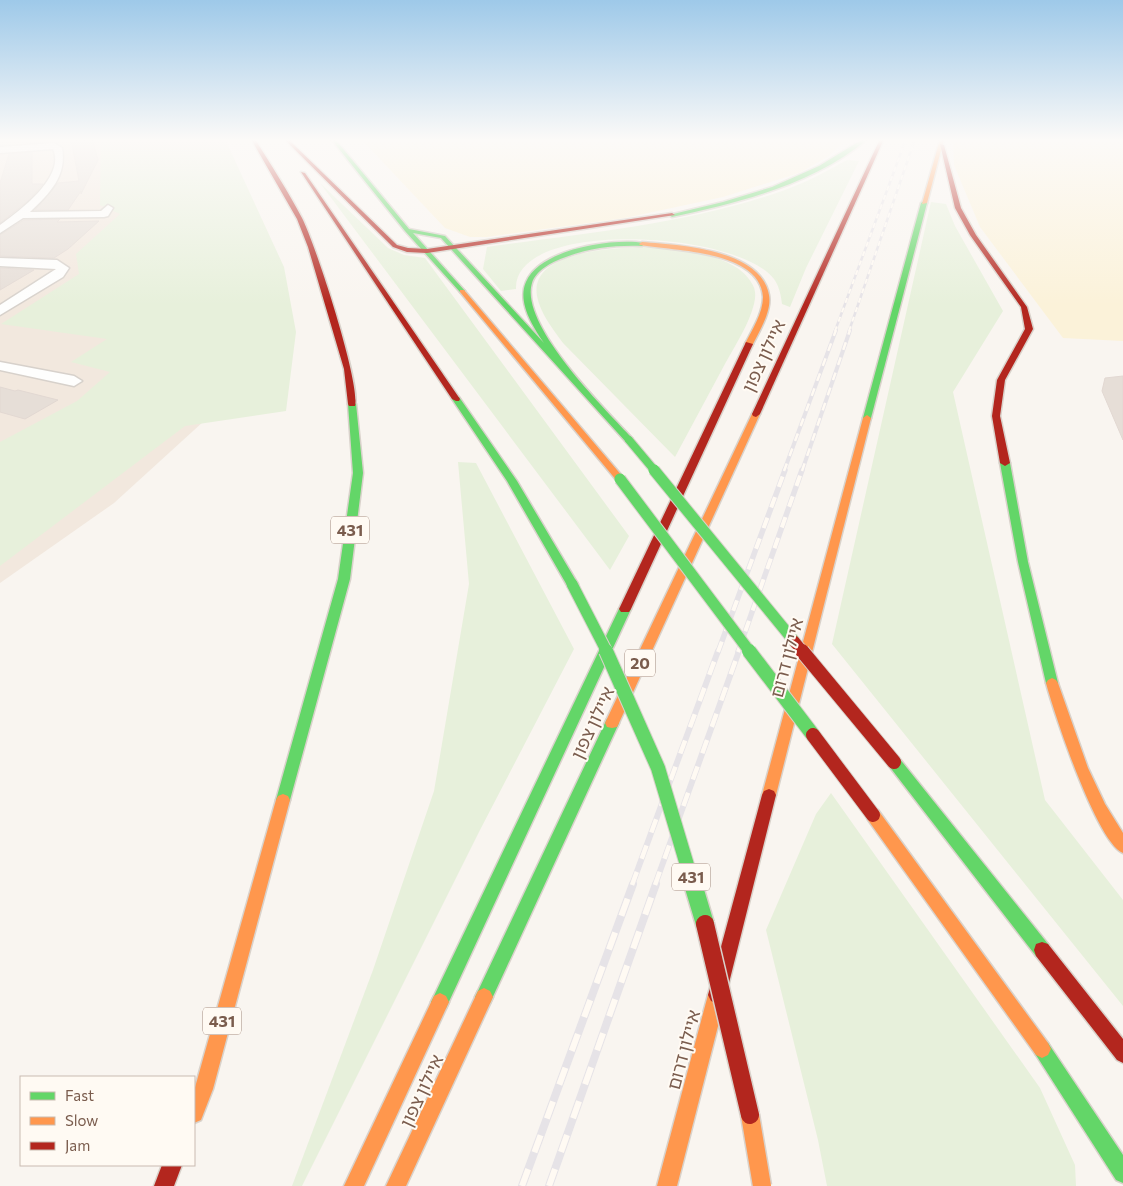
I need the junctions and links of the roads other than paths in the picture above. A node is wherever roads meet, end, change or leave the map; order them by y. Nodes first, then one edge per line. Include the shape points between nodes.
1 (40, 194) edge
2 (286, 194) edge
3 (318, 194) edge
4 (342, 194) edge
5 (378, 194) edge
6 (753, 194) edge
7 (857, 194) edge
8 (926, 194) edge
9 (953, 194) edge
10 (108, 208) dead end
11 (19, 215) junction
12 (0, 230) edge
13 (407, 230) junction
14 (443, 237) junction
15 (489, 243) junction
16 (453, 248) junction
17 (426, 252) junction
18 (0, 262) edge
19 (0, 311) edge
20 (0, 366) edge
21 (566, 369) junction
22 (74, 381) dead end
23 (1123, 846) edge
24 (1123, 1054) edge
25 (195, 1111) edge
26 (172, 1166) edge
27 (1123, 1173) edge
28 (164, 1186) edge
29 (354, 1186) edge
30 (396, 1186) edge
31 (666, 1186) edge
32 (762, 1186) edge

1 - 11 street
2 - 25 main road, 431 via 311,247 348,369 358,473 344,578 204,1089
3 - 32 main road, 431, bridge via 512,481 572,584 612,662 658,768 704,918 750,1116
4 - 17 main road via 395,246
5 - 13 main road
6 - 15 main road via 629,222
7 - 30 main road, איילון צפון / 20
8 - 31 main road, איילון דרום
9 - 23 main road via 964,220 1024,307 1029,329 1001,380 996,416 1022,562 1061,716 1103,817
10 - 11 street via 104,214
11 - 12 street
13 - 14 main road
13 - 17 main road
14 - 15 main road via 458,242
14 - 16 main road
15 - 16 main road
16 - 17 main road
16 - 21 main road
17 - 27 main road, bridge via 467,296 620,479 873,815 1045,1054
18 - 19 street via 57,264 63,268 59,274
20 - 22 street
21 - 24 main road, bridge via 629,440 894,762
21 - 29 main road via 534,320 527,295 532,275 557,255 612,244 679,246 740,263 756,274 765,288 762,317
26 - 28 main road

